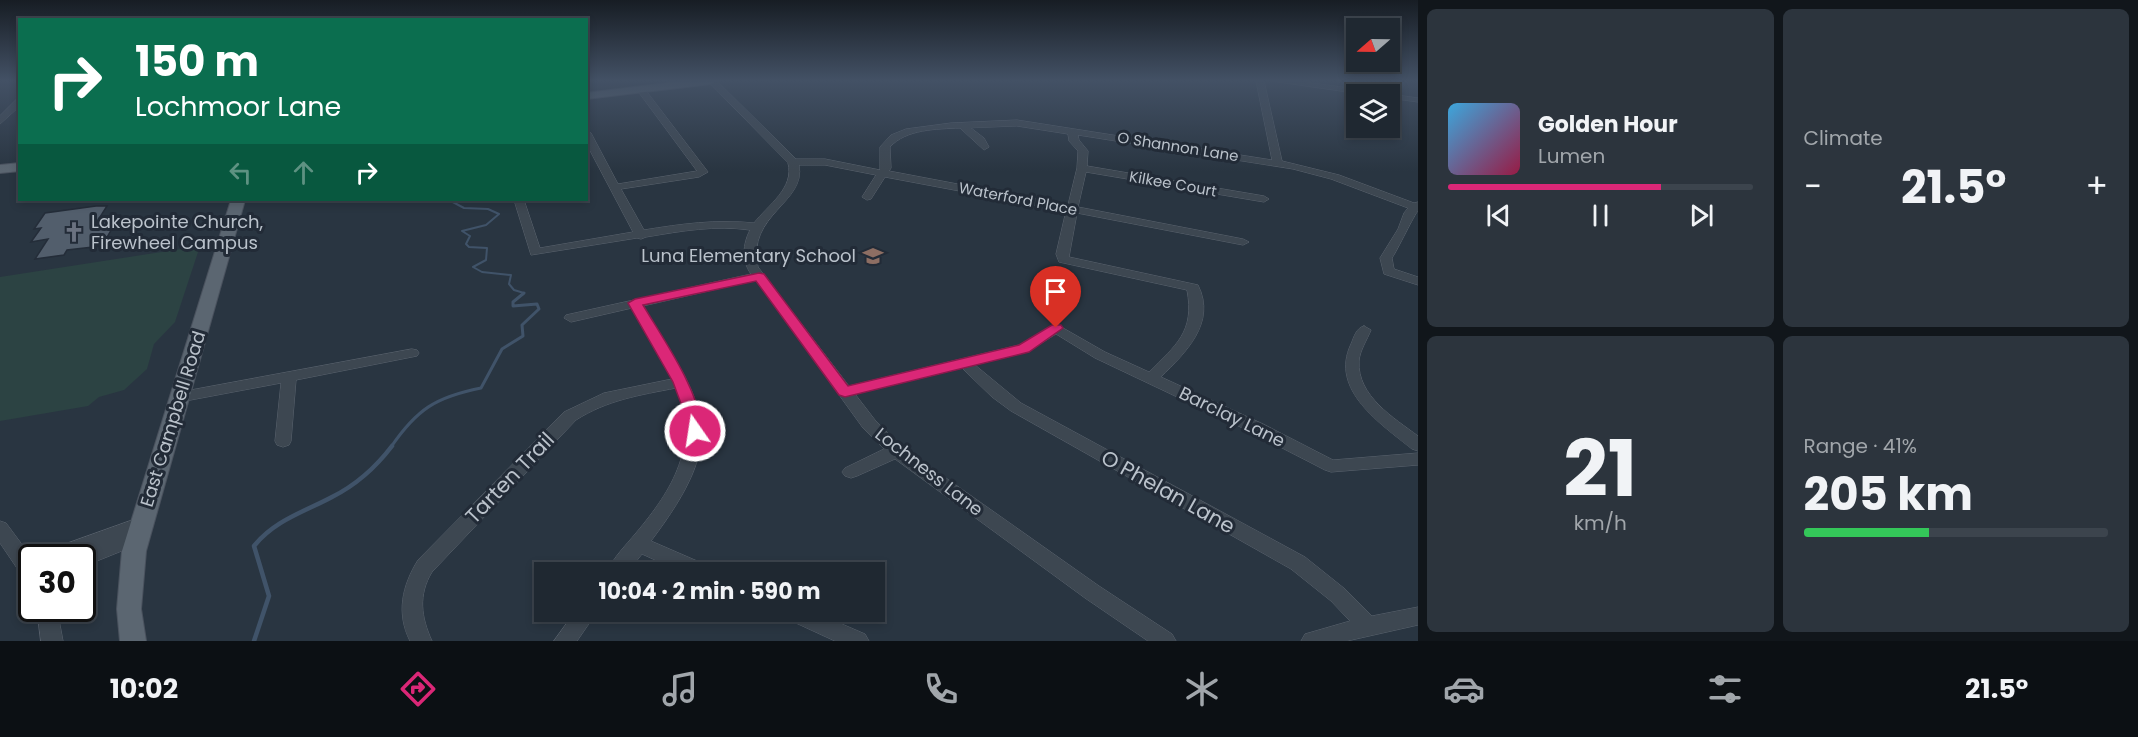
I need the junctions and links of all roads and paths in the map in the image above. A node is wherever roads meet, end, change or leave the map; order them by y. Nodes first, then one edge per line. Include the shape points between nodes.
1 (657, 111) edge
2 (741, 111) edge
3 (1266, 111) edge
4 (963, 126) junction
5 (1071, 130) junction
6 (588, 138) edge
7 (984, 147) dead end
8 (792, 162) junction
9 (1278, 164) junction
10 (1082, 168) junction
11 (882, 173) junction
12 (616, 187) junction
13 (867, 197) dead end
14 (1264, 200) dead end
15 (238, 201) edge
16 (519, 201) edge
17 (1417, 206) edge
18 (1072, 209) junction
19 (757, 227) junction
20 (641, 236) junction
21 (1243, 242) dead end
22 (759, 276) junction
23 (1418, 281) edge
24 (635, 303) junction
25 (570, 318) dead end
26 (1364, 330) dead end
27 (412, 353) dead end
28 (965, 363) junction
29 (289, 377) junction
30 (1152, 378) junction
31 (680, 382) junction
32 (845, 392) junction
33 (180, 397) junction
34 (284, 441) dead end
35 (1418, 445) edge
36 (896, 451) junction
37 (1418, 459) edge
38 (851, 472) dead end
39 (0, 528) edge
40 (140, 530) junction
41 (637, 543) junction
42 (95, 544) edge
43 (18, 552) edge
44 (96, 552) edge
45 (624, 562) edge
46 (679, 562) edge
47 (1418, 616) edge
48 (48, 622) edge
49 (579, 622) edge
50 (815, 622) edge
51 (1368, 626) junction
52 (52, 641) edge
53 (133, 641) edge
54 (421, 641) edge
55 (565, 641) edge
56 (858, 641) edge
57 (1165, 641) edge
58 (1312, 641) edge

1 - 12 street via 703,172
2 - 8 street
3 - 9 street
4 - 5 street, O Shannon Lane via 1017,123
4 - 7 street
4 - 11 street, O Shannon Lane via 924,129 894,137 885,147 887,160
5 - 9 street, O Shannon Lane
5 - 10 street via 1083,151
6 - 12 street
8 - 11 street, Waterford Place via 825,162
8 - 19 street, Lochness Lane via 794,181
9 - 17 street, O Shannon Lane via 1335,177
10 - 14 street, Kilkee Court
10 - 18 street
11 - 13 street, O Shannon Lane
11 - 18 street, Waterford Place
12 - 20 street
15 - 33 main road, East Campbell Road
16 - 20 street via 535,252
17 - 23 street via 1409,213 1386,258 1388,271
18 - 21 street, Waterford Place
18 - 30 street via 1063,259 1193,288 1193,334
19 - 20 street via 706,224
19 - 22 street, Lochness Lane via 748,250
22 - 24 street
22 - 32 street, Lochness Lane
24 - 25 street
24 - 31 street
26 - 35 street via 1351,363 1354,380 1364,397
27 - 29 street
28 - 30 street, Barclay Lane via 1024,348 1056,328 1100,355
28 - 32 street
28 - 51 street, O Phelan Lane via 1017,407 1298,563
29 - 33 street
29 - 34 street
30 - 37 street, Barclay Lane via 1331,466
31 - 41 street via 691,409 695,448 673,495
31 - 54 street, Tarten Trail via 607,396 570,416 424,566 416,579 411,603 414,630
32 - 36 street, Lochness Lane via 868,424
33 - 40 main road, East Campbell Road
36 - 38 street
36 - 57 street, Lochness Lane
39 - 43 street
40 - 42 street
40 - 44 street
40 - 53 main road, East Campbell Road via 129,589
41 - 45 street
41 - 46 street
47 - 51 street
48 - 52 street
49 - 55 street
50 - 56 street
51 - 58 street

